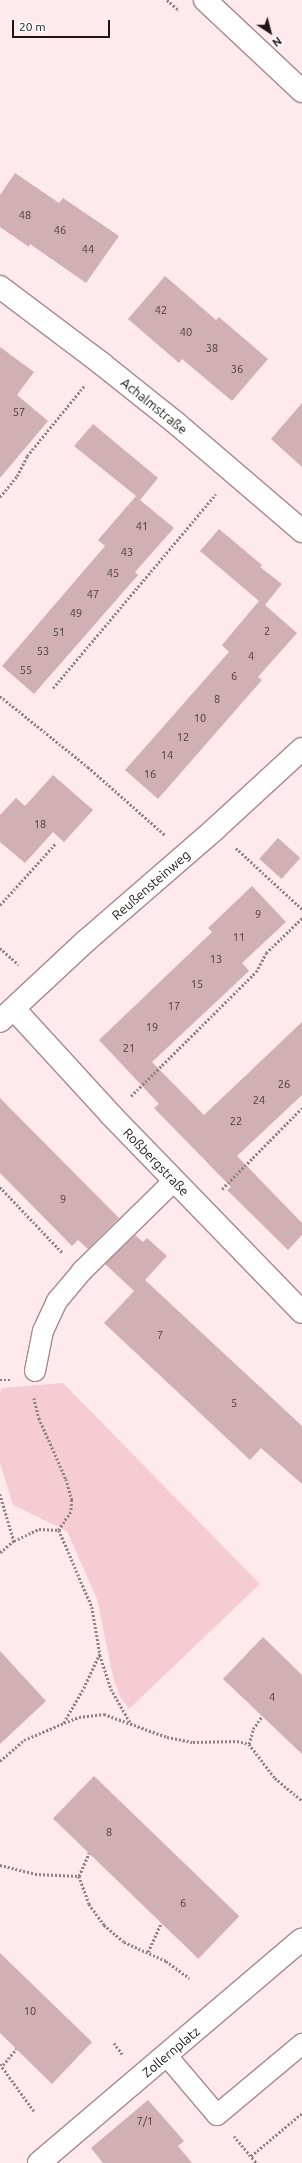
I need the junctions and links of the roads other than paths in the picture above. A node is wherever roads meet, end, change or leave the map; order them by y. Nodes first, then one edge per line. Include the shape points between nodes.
1 (205, 0) edge
2 (302, 91) edge
3 (0, 287) edge
4 (302, 531) edge
5 (302, 749) edge
6 (7, 1015) edge
7 (174, 1181) junction
8 (302, 1312) edge
9 (35, 1371) road end
10 (302, 1940) edge
11 (302, 2044) edge
12 (167, 2056) junction
13 (39, 2163) edge

1 - 2 street
3 - 4 street, Achalmstraße via 102,364
5 - 6 street, Reußensteinweg via 215,829 86,940
6 - 7 street, Roßbergstraße via 111,1115
7 - 8 street, Roßbergstraße
7 - 9 lane via 82,1271 57,1301 49,1316
10 - 12 street, Zollernplatz
11 - 12 lane via 217,2115
12 - 13 street, Zollernplatz

